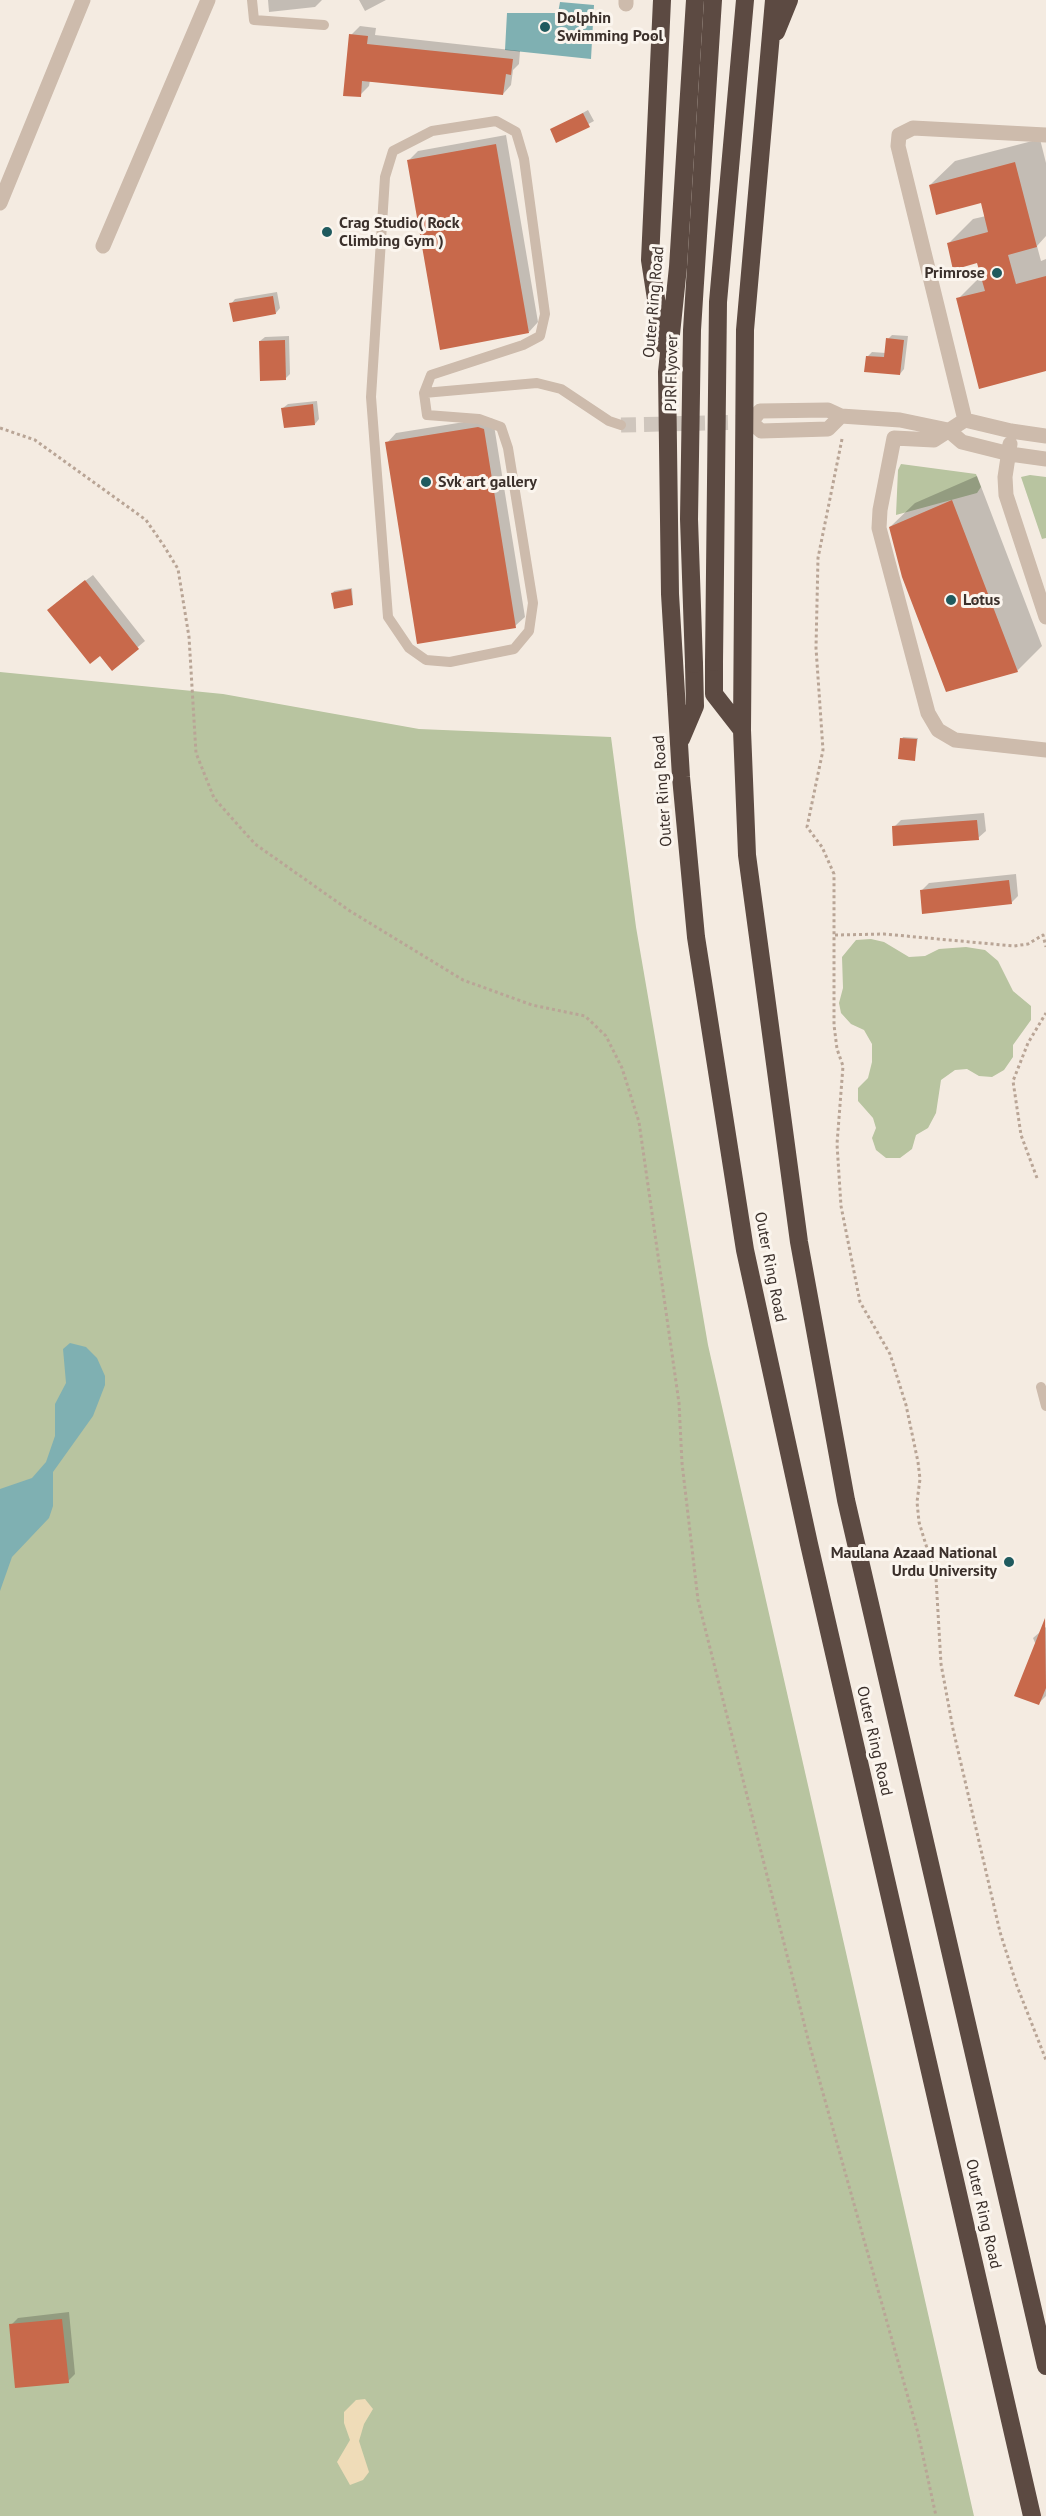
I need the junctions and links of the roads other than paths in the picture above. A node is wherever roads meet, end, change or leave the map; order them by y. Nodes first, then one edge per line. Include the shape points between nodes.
1 (83, 0) edge
2 (208, 0) edge
3 (252, 0) edge
4 (662, 0) edge
5 (696, 0) edge
6 (713, 0) edge
7 (745, 0) edge
8 (774, 0) edge
9 (789, 0) edge
10 (324, 25) dead end
11 (767, 52) junction
12 (1046, 137) edge
13 (0, 203) edge
14 (103, 246) dead end
15 (667, 372) junction
16 (424, 393) junction
17 (841, 416) junction
18 (965, 420) junction
19 (621, 425) tunnel mouth
20 (948, 430) junction
21 (1011, 431) junction
22 (1046, 436) edge
23 (1010, 454) junction
24 (1046, 459) edge
25 (1046, 617) edge
26 (742, 730) junction
27 (679, 743) junction
28 (1046, 750) edge
29 (1041, 1387) dead end
30 (1046, 1406) edge
31 (1046, 2366) edge
32 (1032, 2516) edge

1 - 13 street
2 - 14 street
3 - 10 lane via 254,20
4 - 15 highway via 650,260
5 - 15 highway, Outer Ring Road
6 - 27 highway, PJR Flyover, bridge via 692,330 689,519 695,706
7 - 26 highway, bridge via 718,302 714,662 714,694
8 - 11 highway, Outer Ring Road
9 - 11 highway
11 - 26 highway, Outer Ring Road via 745,330
12 - 18 street via 913,128 899,135 898,146
15 - 27 highway, Outer Ring Road via 670,594
16 - 16 lane via 427,415 479,419 501,427 505,437 533,603 529,630 514,650 450,662 426,660 409,648 388,618 371,397 385,177 393,151 432,131 496,121 516,132 524,159 545,314 540,336 431,375
16 - 19 lane via 537,383 561,389
17 - 17 street via 828,429 761,431 751,422 760,411 828,410
17 - 20 street via 900,420
18 - 20 street
18 - 21 street
20 - 23 street via 963,442
20 - 28 street via 934,440 894,438 879,510 879,528 928,714 938,730 955,740
21 - 22 street
21 - 23 street
23 - 24 street
23 - 25 street via 1006,495
26 - 31 highway, Outer Ring Road via 747,855 799,1242 846,1500
27 - 32 highway, Outer Ring Road via 696,937 745,1250
29 - 30 lane

